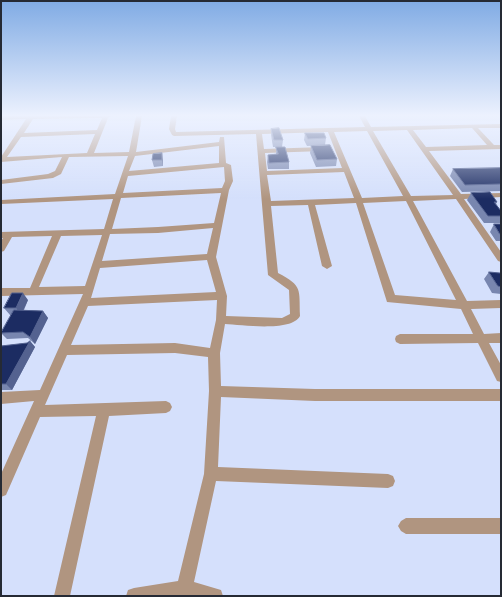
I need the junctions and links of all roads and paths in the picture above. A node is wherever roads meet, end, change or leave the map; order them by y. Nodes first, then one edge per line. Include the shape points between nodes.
1 (13, 144) edge
2 (94, 144) edge
3 (134, 144) edge
4 (222, 144) joint
5 (260, 144) edge
6 (335, 144) edge
7 (377, 144) edge
8 (420, 144) edge
9 (488, 144) edge
10 (501, 147) edge
11 (337, 148) junction
12 (492, 148) junction
13 (424, 150) junction
14 (261, 151) junction
15 (90, 154) junction
16 (132, 154) junction
17 (67, 155) junction
18 (2, 159) edge
19 (227, 165) dead end
20 (346, 170) junction
21 (263, 173) junction
22 (125, 174) junction
23 (1, 182) edge
24 (225, 190) junction
25 (501, 195) edge
26 (118, 196) junction
27 (458, 196) junction
28 (408, 198) junction
29 (359, 201) junction
30 (1, 202) edge
31 (309, 202) junction
32 (267, 204) junction
33 (218, 225) junction
34 (481, 228) junction
35 (494, 228) edge
36 (106, 231) junction
37 (5, 235) edge
38 (57, 235) junction
39 (1, 249) edge
40 (212, 257) junction
41 (501, 259) edge
42 (96, 265) junction
43 (327, 266) dead end
44 (89, 290) junction
45 (33, 291) junction
46 (1, 292) edge
47 (222, 296) junction
48 (85, 302) junction
49 (464, 304) junction
50 (501, 304) edge
51 (221, 320) junction
52 (481, 338) junction
53 (501, 338) edge
54 (400, 339) dead end
55 (63, 350) junction
56 (214, 353) junction
57 (501, 378) edge
58 (215, 391) junction
59 (43, 395) junction
60 (501, 395) edge
61 (1, 398) edge
62 (166, 407) dead end
63 (104, 410) junction
64 (36, 411) junction
65 (211, 474) junction
66 (388, 481) dead end
67 (1, 490) edge
68 (406, 526) dead end
69 (501, 526) edge
70 (184, 588) junction
71 (158, 594) edge
72 (62, 596) edge
73 (134, 596) edge
74 (215, 596) edge

1 - 18 street
2 - 15 street
3 - 16 street
4 - 16 street
4 - 22 street via 223,165
5 - 14 street
6 - 11 street
7 - 28 street
8 - 13 street
9 - 12 street
10 - 12 street
11 - 14 street
11 - 20 street
12 - 13 street
13 - 27 street via 445,173
14 - 21 street
15 - 16 street
15 - 17 street
16 - 22 street
17 - 18 street
17 - 23 street via 58,172 50,176
19 - 24 street via 229,181
20 - 21 street
20 - 29 street
21 - 32 street
22 - 26 street
24 - 26 street
24 - 33 street
25 - 27 street
26 - 30 street
26 - 36 street
27 - 28 street
27 - 34 street
28 - 29 street
28 - 49 street
29 - 31 street
29 - 49 street via 391,299
31 - 32 street
31 - 43 street
32 - 51 street via 273,275 294,289 295,316 282,322
33 - 36 street
33 - 40 street
34 - 35 street
34 - 41 street
36 - 38 street
36 - 42 street
37 - 38 street
37 - 39 street
38 - 45 street
40 - 42 street
40 - 47 street
42 - 44 street
44 - 45 street
44 - 48 street
45 - 46 street
47 - 48 street
47 - 51 street
48 - 55 street
49 - 50 street
49 - 52 street
51 - 56 street
52 - 53 street
52 - 54 street
52 - 57 street
55 - 56 street via 175,348
55 - 59 street
56 - 58 street
58 - 60 street via 316,395
58 - 65 street
59 - 61 street
59 - 64 street
62 - 63 street
63 - 64 street
63 - 72 street
64 - 67 street
65 - 66 street
65 - 70 street
68 - 69 street
70 - 71 street
70 - 74 street
71 - 73 street

